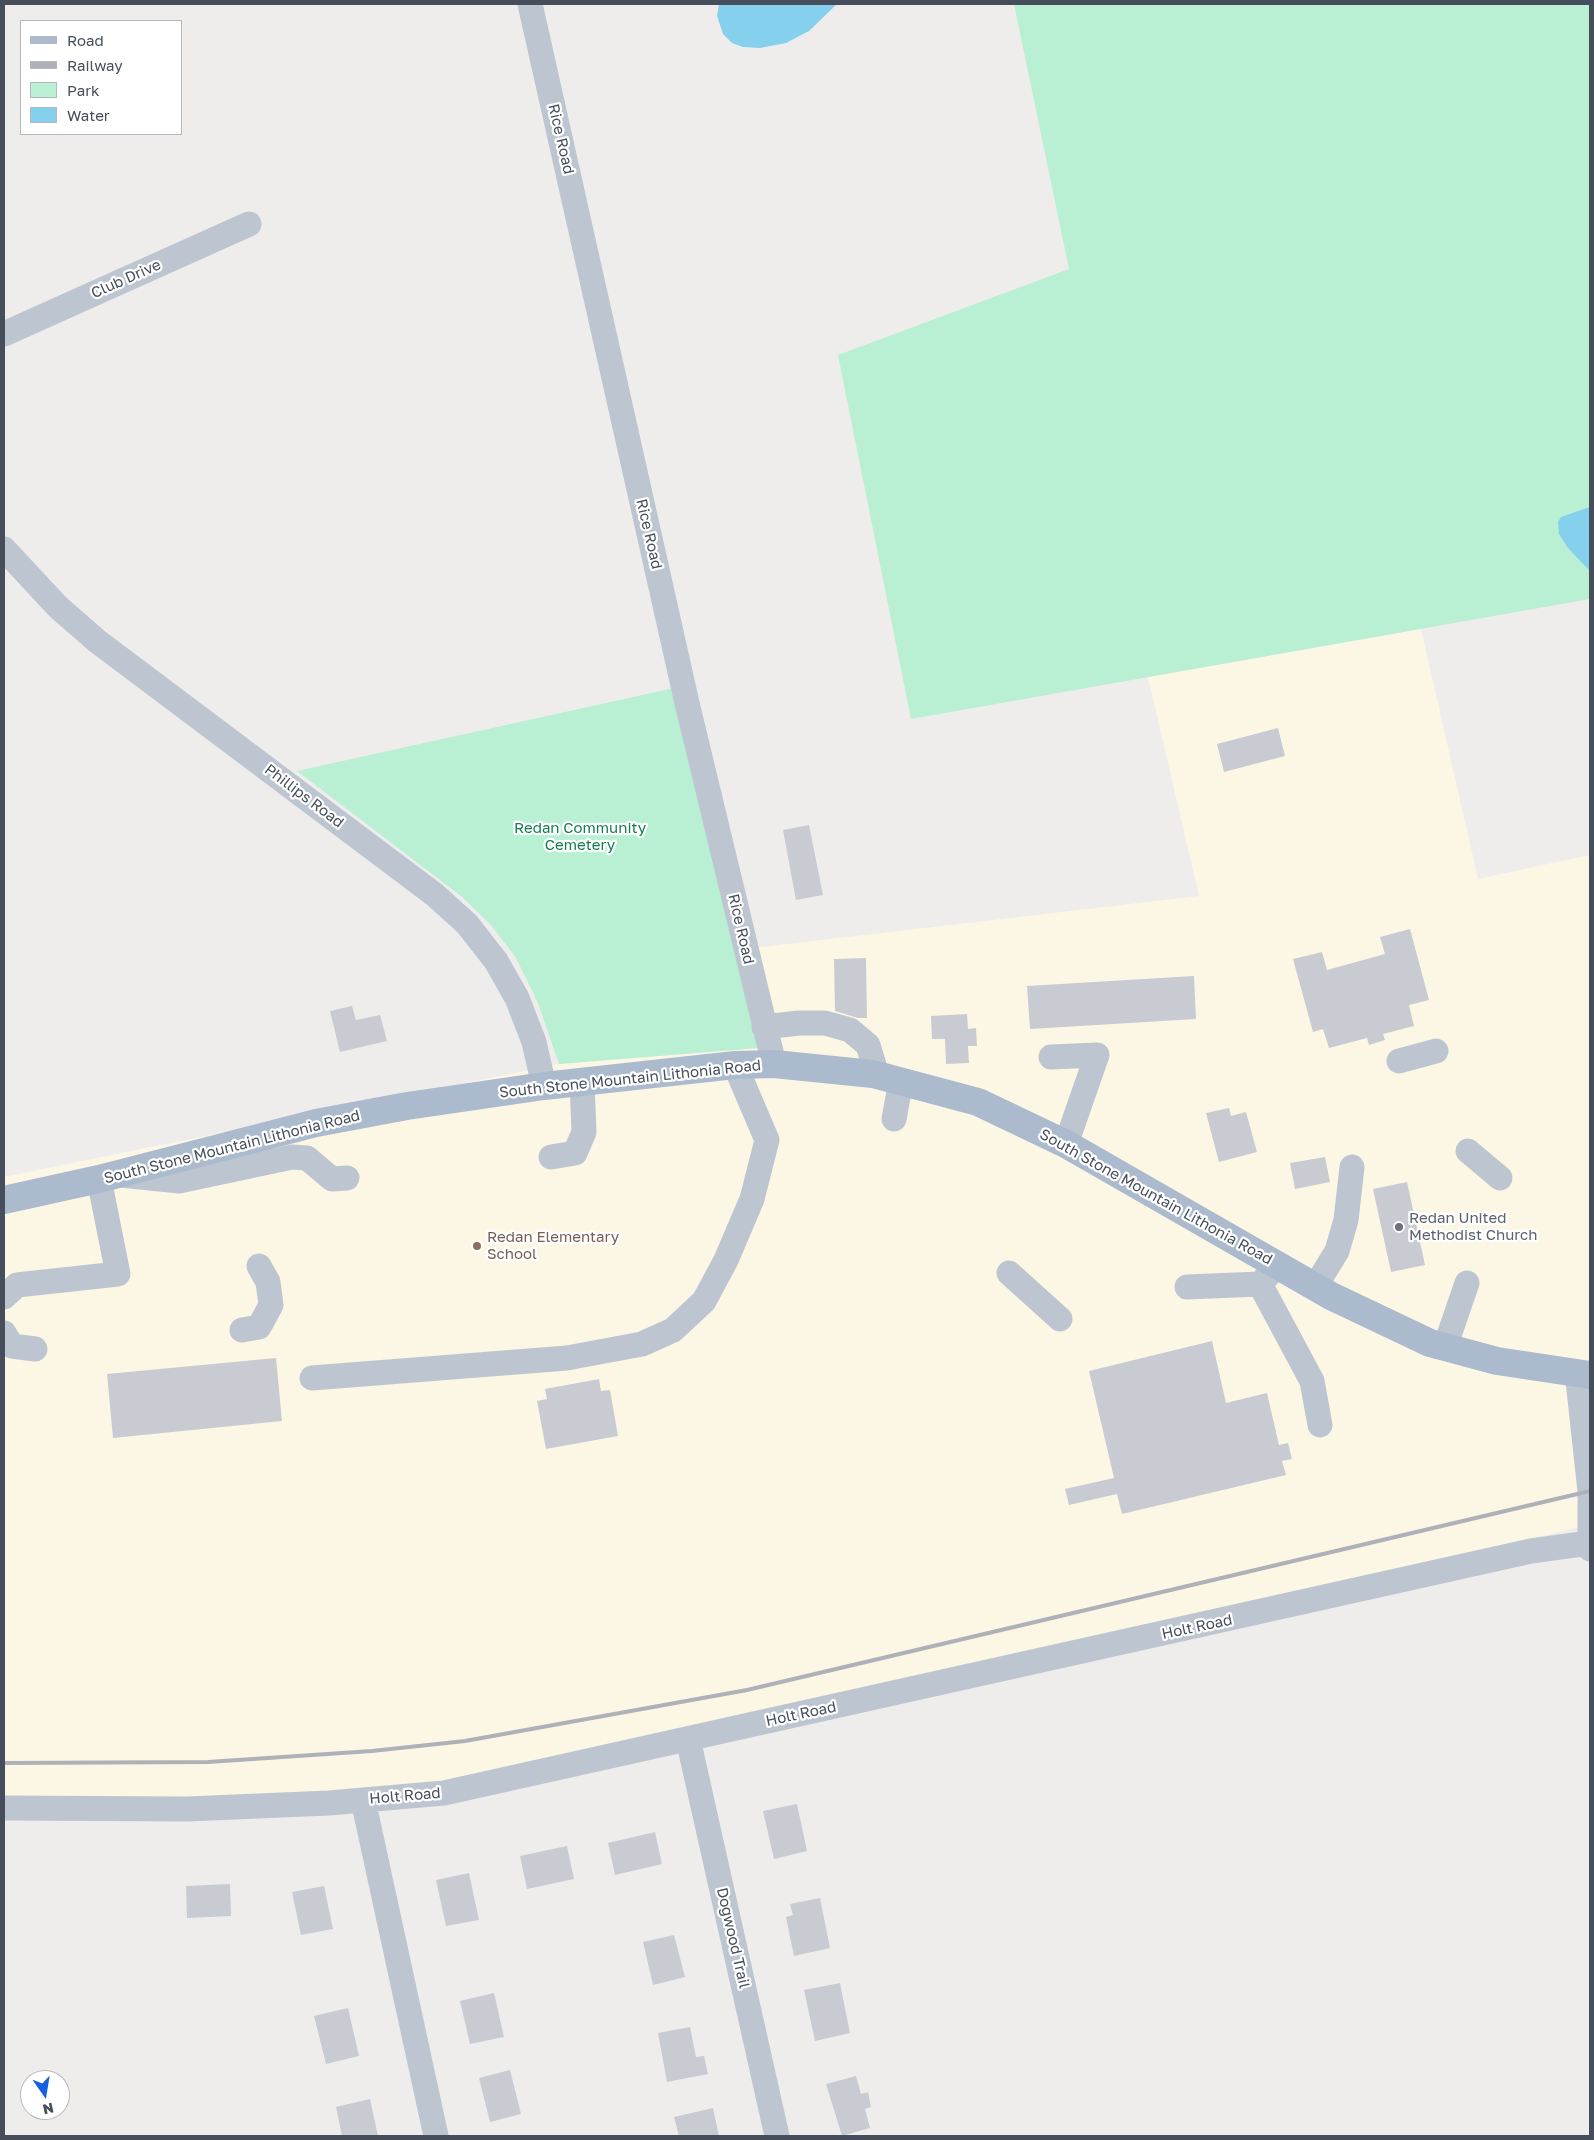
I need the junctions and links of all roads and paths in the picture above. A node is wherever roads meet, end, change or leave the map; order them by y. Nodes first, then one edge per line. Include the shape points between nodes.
1 (530, 4) edge
2 (249, 224) dead end
3 (4, 334) edge
4 (4, 549) edge
5 (764, 1027) junction
6 (1436, 1051) dead end
7 (1051, 1057) dead end
8 (1399, 1061) dead end
9 (774, 1064) junction
10 (736, 1065) junction
11 (889, 1078) junction
12 (582, 1082) junction
13 (544, 1086) junction
14 (894, 1120) dead end
15 (1066, 1144) junction
16 (1468, 1151) dead end
17 (551, 1157) dead end
18 (1352, 1167) dead end
19 (108, 1177) junction
20 (348, 1178) dead end
21 (1500, 1178) dead end
22 (4, 1200) edge
23 (259, 1266) dead end
24 (1009, 1273) dead end
25 (1269, 1275) junction
26 (1467, 1283) dead end
27 (1187, 1287) dead end
28 (1315, 1287) junction
29 (4, 1297) edge
30 (1060, 1319) dead end
31 (242, 1330) dead end
32 (4, 1333) edge
33 (1445, 1347) junction
34 (35, 1349) dead end
35 (1584, 1374) edge
36 (312, 1378) dead end
37 (1320, 1424) dead end
38 (1590, 1546) edge
39 (688, 1739) junction
40 (363, 1800) junction
41 (4, 1808) edge
42 (436, 2136) edge
43 (777, 2136) edge

1 - 5 street, Rice Road via 687,703
2 - 3 street, Club Drive
4 - 13 street, Phillips Road via 58,607 96,641 435,895 467,924 496,962 517,998 534,1042
5 - 9 street, Rice Road
5 - 11 street via 825,1023 850,1030 868,1045
6 - 8 street
7 - 15 street via 1097,1055
9 - 10 main road, South Stone Mountain Lithonia Road
9 - 11 main road, South Stone Mountain Lithonia Road
10 - 12 main road, South Stone Mountain Lithonia Road
10 - 36 street via 767,1140 752,1199 726,1260 704,1301 673,1330 642,1344 567,1358
11 - 14 street
11 - 15 main road, South Stone Mountain Lithonia Road via 978,1102
12 - 13 main road, South Stone Mountain Lithonia Road
12 - 17 street via 584,1132 575,1153
13 - 19 main road, South Stone Mountain Lithonia Road via 406,1106 316,1124
15 - 25 main road, South Stone Mountain Lithonia Road
16 - 21 street
18 - 28 street via 1344,1228 1337,1251
19 - 20 street via 179,1181 292,1157 306,1158 332,1179
19 - 22 main road, South Stone Mountain Lithonia Road
19 - 29 street via 118,1274 17,1285
23 - 31 street via 268,1282 271,1305 259,1326
24 - 30 street
25 - 27 street
25 - 28 main road, South Stone Mountain Lithonia Road
25 - 37 street via 1312,1381
26 - 33 street
28 - 33 main road, South Stone Mountain Lithonia Road via 1430,1343
32 - 34 street via 12,1346
33 - 35 main road, South Stone Mountain Lithonia Road via 1497,1361
35 - 38 street
38 - 39 street, Holt Road via 1530,1551
39 - 40 street, Holt Road via 444,1793
39 - 43 street, Dogwood Trail
40 - 41 street, Holt Road via 187,1809
40 - 42 street

